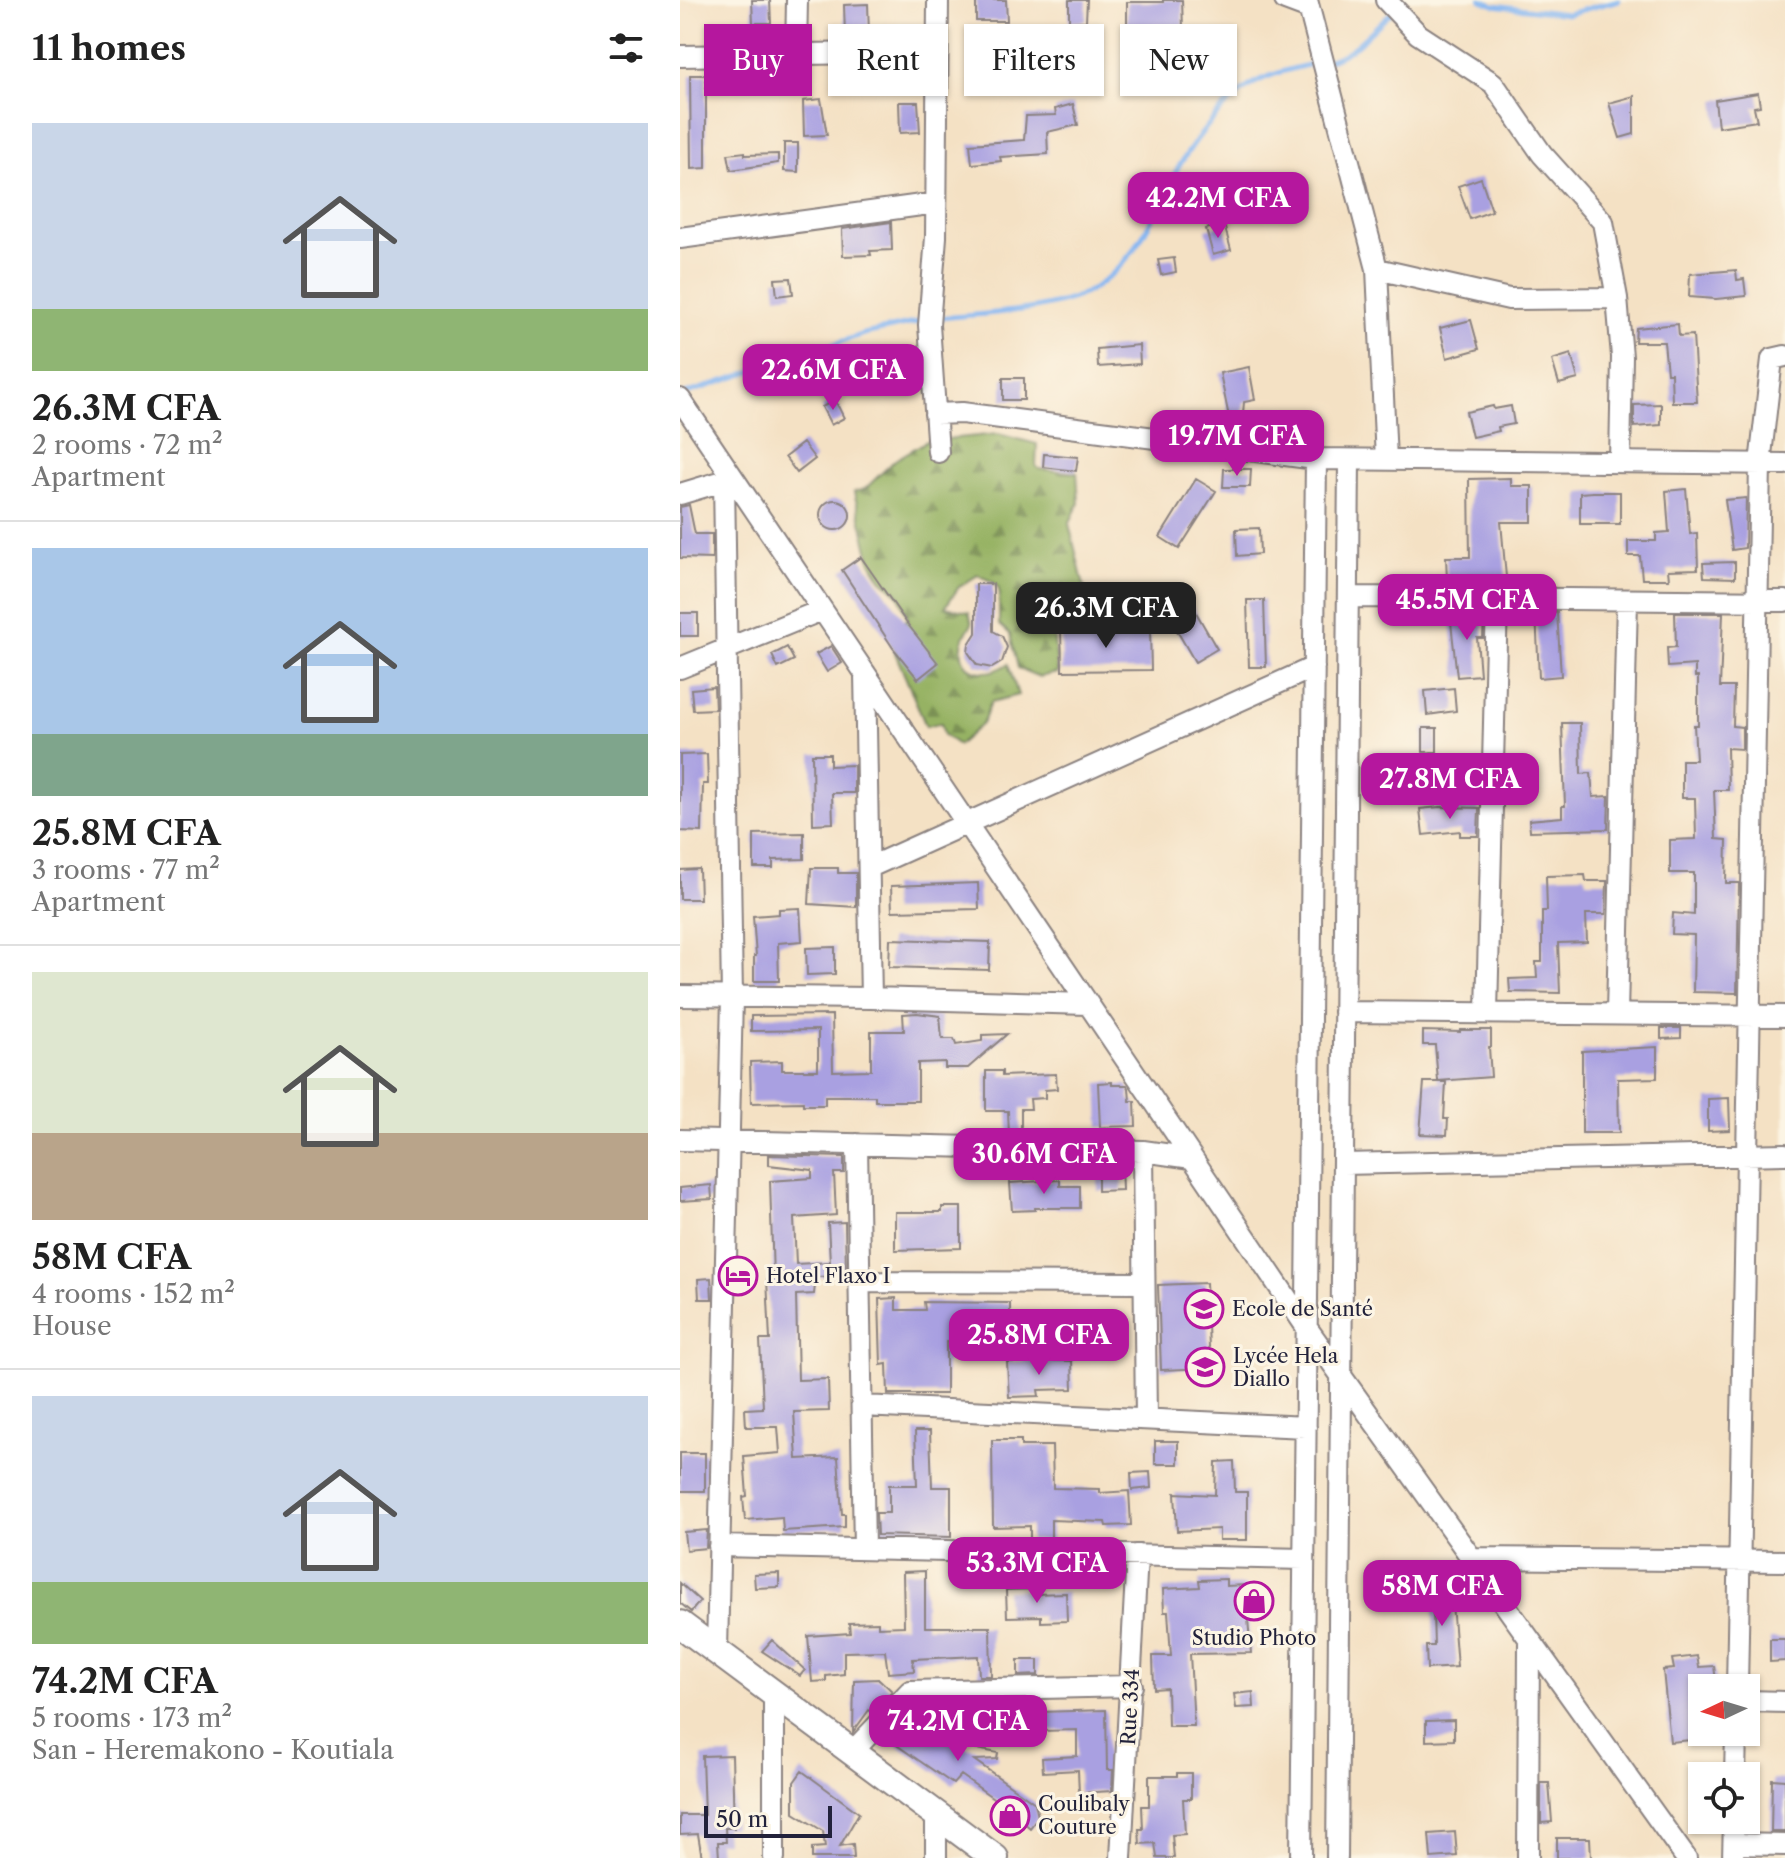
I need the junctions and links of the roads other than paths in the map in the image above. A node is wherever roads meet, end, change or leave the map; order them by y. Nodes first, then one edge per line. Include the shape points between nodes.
1 (797, 0) edge
2 (938, 0) edge
3 (1285, 0) edge
4 (1386, 0) edge
5 (1308, 4) edge
6 (797, 24) edge
7 (938, 24) edge
8 (680, 56) edge
9 (704, 56) edge
10 (937, 96) edge
11 (936, 203) junction
12 (680, 238) edge
13 (1377, 269) junction
14 (1617, 298) junction
15 (1785, 356) edge
16 (680, 399) edge
17 (935, 414) junction
18 (938, 452) dead end
19 (1316, 459) junction
20 (1349, 460) junction
21 (1386, 460) junction
22 (1620, 462) junction
23 (1760, 464) junction
24 (1785, 464) edge
25 (729, 479) junction
26 (680, 494) edge
27 (1348, 597) junction
28 (1497, 599) junction
29 (1627, 600) junction
30 (1758, 601) junction
31 (1785, 601) edge
32 (822, 610) junction
33 (725, 650) junction
34 (1314, 667) junction
35 (680, 668) edge
36 (865, 673) junction
37 (967, 825) junction
38 (870, 867) junction
39 (680, 996) edge
40 (732, 997) junction
41 (871, 998) junction
42 (1088, 1004) junction
43 (1344, 1012) junction
44 (1487, 1013) junction
45 (1617, 1014) junction
46 (1750, 1016) junction
47 (1785, 1016) edge
48 (680, 1140) edge
49 (729, 1141) junction
50 (857, 1144) junction
51 (1143, 1151) junction
52 (1785, 1154) edge
53 (1747, 1155) junction
54 (1192, 1158) junction
55 (1343, 1164) junction
56 (860, 1282) junction
57 (1144, 1283) junction
58 (1307, 1328) junction
59 (1341, 1376) junction
60 (862, 1406) junction
61 (1146, 1419) junction
62 (1306, 1427) junction
63 (719, 1546) junction
64 (864, 1549) junction
65 (1137, 1555) junction
66 (1471, 1558) junction
67 (1304, 1559) junction
68 (1739, 1560) junction
69 (1785, 1561) edge
70 (680, 1624) edge
71 (1529, 1639) junction
72 (717, 1651) junction
73 (1737, 1674) edge
74 (1132, 1686) junction
75 (774, 1693) junction
76 (1760, 1701) edge
77 (1785, 1702) edge
78 (853, 1751) junction
79 (936, 1812) junction
80 (1785, 1845) edge
81 (1734, 1851) edge
82 (774, 1858) edge
83 (936, 1858) edge
84 (995, 1858) edge
85 (1121, 1858) edge
86 (1301, 1858) edge
87 (1337, 1858) edge
88 (1528, 1858) edge
89 (1686, 1858) edge

1 - 6 street
2 - 7 street
3 - 5 street
4 - 14 street via 1418,34 1493,83 1542,154 1603,222
5 - 13 street
8 - 9 street
10 - 11 street
11 - 12 street
11 - 17 street via 929,325
13 - 14 street via 1509,299
13 - 21 street
14 - 22 street
15 - 23 street via 1772,359
16 - 25 street
17 - 18 street
17 - 19 street via 962,413
19 - 20 street
19 - 34 street
20 - 21 street
20 - 27 street
21 - 22 street
22 - 23 street
23 - 24 street
23 - 30 street
25 - 26 street
25 - 32 street
25 - 33 street
27 - 28 street
27 - 43 street
28 - 29 street
28 - 44 street
29 - 30 street
29 - 45 street
30 - 31 street
30 - 46 street
32 - 33 street
32 - 36 street
33 - 35 street
33 - 40 street
34 - 37 street
34 - 58 street
36 - 37 street
36 - 38 street
37 - 38 street
37 - 42 street
38 - 41 street
39 - 40 street
40 - 41 street
40 - 49 street
41 - 42 street
42 - 54 street
43 - 44 street
43 - 55 street
44 - 45 street
45 - 46 street
46 - 47 street
46 - 53 street
48 - 49 street
49 - 50 street
49 - 63 street
50 - 51 street
50 - 56 street
51 - 54 street
51 - 57 street
52 - 53 street
53 - 55 street
53 - 68 street
54 - 58 street
55 - 59 street
56 - 57 street
56 - 60 street
57 - 61 street
58 - 59 street
58 - 62 street
59 - 66 street
59 - 87 street
60 - 61 street
60 - 64 street
61 - 62 street
62 - 67 street
63 - 64 street
63 - 72 street
64 - 65 street
65 - 67 street
65 - 74 street, Rue 334
66 - 68 street
66 - 71 street
67 - 86 street
68 - 69 street
68 - 73 street
70 - 72 main road
71 - 88 street
71 - 89 street
72 - 75 main road
74 - 78 street via 910,1691
74 - 85 street, Rue 334
75 - 78 main road
75 - 82 street
76 - 77 street
78 - 79 main road
79 - 83 street
79 - 84 main road
80 - 81 street

